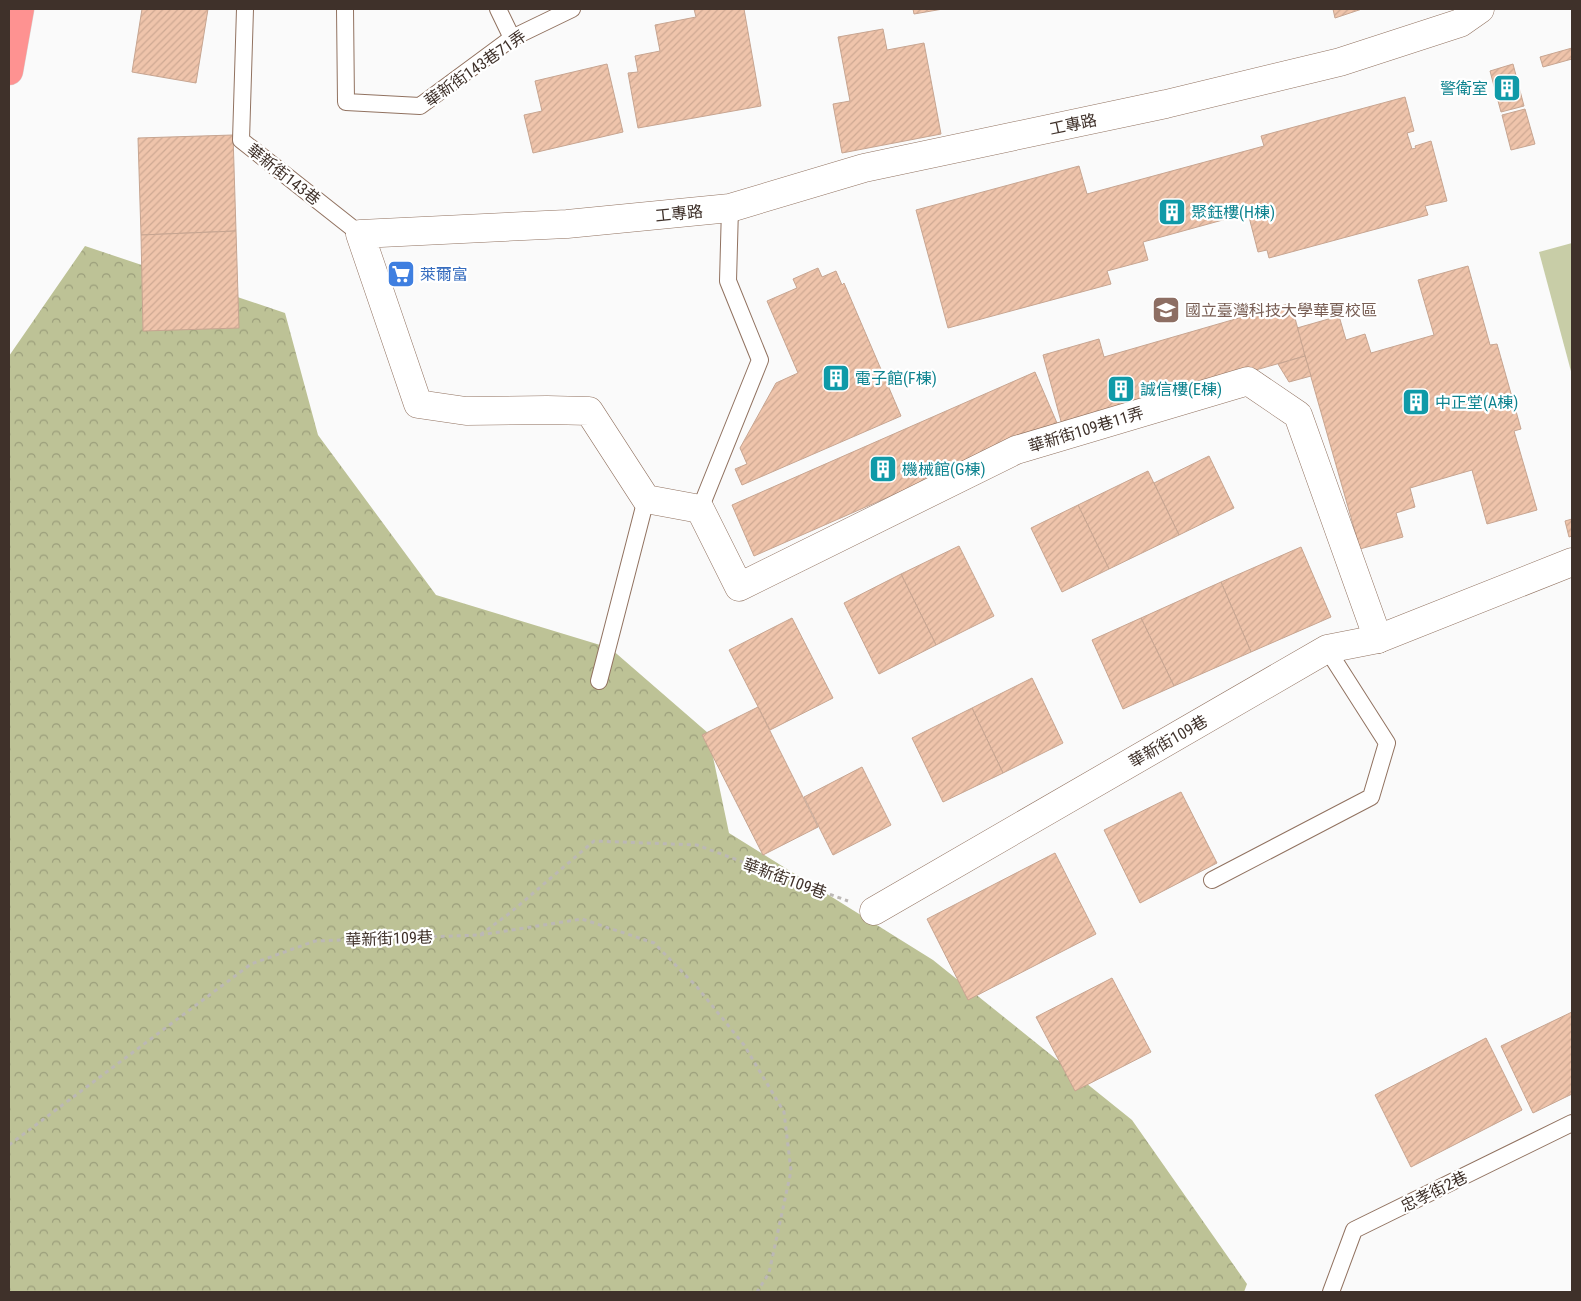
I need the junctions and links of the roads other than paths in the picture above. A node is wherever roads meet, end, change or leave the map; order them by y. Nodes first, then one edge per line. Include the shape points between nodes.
1 (20, 9) edge
2 (245, 9) edge
3 (345, 9) edge
4 (498, 9) edge
5 (572, 9) edge
6 (1480, 9) edge
7 (512, 38) junction
8 (9, 71) edge
9 (730, 208) junction
10 (360, 234) junction
11 (646, 499) junction
12 (700, 509) junction
13 (1572, 562) edge
14 (1378, 639) junction
15 (1327, 649) junction
16 (599, 681) dead end
17 (1212, 880) dead end
18 (874, 910) road end
19 (1572, 1123) edge
20 (1331, 1292) edge

1 - 8 highway
2 - 10 lane, 華新街143巷 via 241,140
3 - 7 lane, 華新街143巷71弄 via 346,102 420,106
4 - 7 lane
5 - 7 lane, 華新街143巷71弄
6 - 9 street, 工專路 via 1460,23 1340,62 1166,104 864,168
9 - 10 street, 工專路 via 567,224
9 - 12 lane via 728,282 760,360
10 - 11 street via 418,404 466,411 590,411
11 - 12 street
11 - 16 lane
12 - 14 street, 華新街109巷11弄 via 739,587 1016,450 1248,381 1298,414
13 - 14 street, 華新街109巷
14 - 15 street, 華新街109巷
15 - 17 lane via 1387,743 1372,798
15 - 18 street, 華新街109巷
19 - 20 lane, 忠孝街2巷 via 1354,1230

